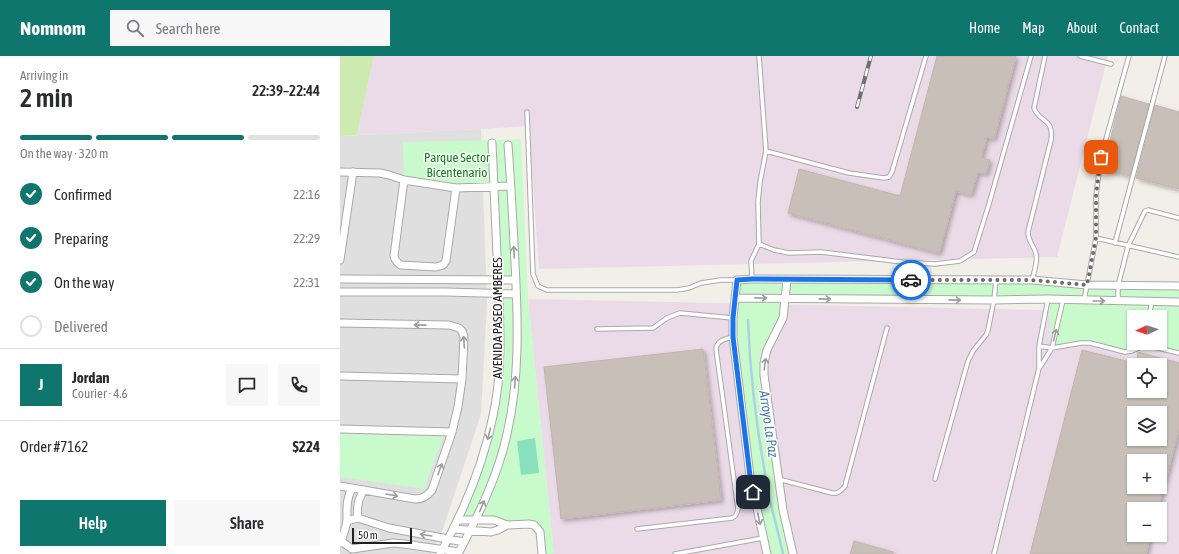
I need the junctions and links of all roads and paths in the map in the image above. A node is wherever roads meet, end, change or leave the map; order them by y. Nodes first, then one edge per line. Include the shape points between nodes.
1 (759, 56) edge
2 (926, 56) edge
3 (1031, 56) edge
4 (1045, 56) edge
5 (1080, 56) edge
6 (1129, 56) edge
7 (1165, 56) edge
8 (1111, 64) dead end
9 (527, 112) dead end
10 (492, 144) dead end
11 (508, 145) dead end
12 (766, 151) junction
13 (340, 172) edge
14 (353, 172) junction
15 (404, 180) junction
16 (494, 186) junction
17 (511, 186) junction
18 (456, 188) junction
19 (1179, 218) edge
20 (1096, 238) junction
21 (1115, 243) junction
22 (759, 244) junction
23 (1128, 246) junction
24 (1179, 258) edge
25 (340, 260) edge
26 (340, 279) edge
27 (752, 279) junction
28 (498, 280) junction
29 (516, 280) junction
30 (737, 280) junction
31 (787, 280) junction
32 (996, 280) junction
33 (1032, 280) junction
34 (1087, 285) junction
35 (1118, 286) junction
36 (1179, 286) edge
37 (340, 292) edge
38 (499, 294) junction
39 (516, 294) junction
40 (736, 298) junction
41 (786, 298) junction
42 (1048, 299) junction
43 (994, 300) junction
44 (1063, 300) junction
45 (1084, 301) junction
46 (1118, 301) junction
47 (1152, 301) junction
48 (1179, 302) edge
49 (1150, 310) edge
50 (733, 318) junction
51 (340, 323) edge
52 (887, 328) dead end
53 (597, 329) dead end
54 (733, 337) junction
55 (1039, 346) junction
56 (1052, 348) junction
57 (1134, 350) edge
58 (1167, 350) edge
59 (1179, 353) edge
60 (1039, 368) junction
61 (340, 376) edge
62 (462, 379) junction
63 (340, 429) edge
64 (452, 432) junction
65 (778, 479) junction
66 (935, 479) dead end
67 (340, 486) edge
68 (352, 488) junction
69 (364, 490) junction
70 (358, 518) junction
71 (458, 520) junction
72 (476, 520) junction
73 (347, 521) junction
74 (507, 525) junction
75 (453, 529) junction
76 (637, 529) dead end
77 (471, 530) junction
78 (763, 538) junction
79 (448, 539) junction
80 (340, 542) edge
81 (464, 542) junction
82 (350, 551) edge
83 (441, 552) edge
84 (459, 553) edge
85 (542, 554) edge
86 (675, 554) edge
87 (767, 554) edge
88 (794, 554) edge
89 (994, 554) edge

1 - 12 lane
2 - 12 lane via 889,177 850,173
3 - 22 lane via 974,252 960,261 935,264 821,252 789,253
4 - 33 lane via 1034,108 1048,122 1052,133 1028,232 1036,256
5 - 8 lane
6 - 20 lane via 1101,157 1096,195
7 - 21 lane
9 - 30 lane via 533,274 538,286 547,290 677,290 701,283
10 - 16 street, AVENIDA PASEO AMBERES
11 - 17 street, AVENIDA PASEO AMBERES
12 - 22 lane via 758,202
13 - 14 street
14 - 15 street via 380,173
14 - 25 street
15 - 18 street
15 - 18 street via 394,256 401,265 436,267 446,261
16 - 17 street
16 - 18 street
16 - 28 street, AVENIDA PASEO AMBERES
29 -> 17 street, AVENIDA PASEO AMBERES
19 - 23 lane via 1147,210
20 - 21 lane
20 - 34 lane
21 - 23 lane
22 - 27 lane via 751,261
23 - 24 lane
23 - 35 lane
26 - 28 street
27 - 30 street
27 - 31 street
28 - 29 street
28 - 38 street, AVENIDA PASEO AMBERES
29 - 39 street, AVENIDA PASEO AMBERES
30 - 40 street
31 - 32 street
31 - 41 street
32 - 33 street
32 - 43 lane
33 - 34 street
34 - 35 street
34 - 45 lane
35 - 36 street
35 - 46 lane
37 - 38 street
38 - 39 street
38 -> 71 street, AVENIDA PASEO AMBERES via 499,374 494,416 483,458
72 -> 39 street, AVENIDA PASEO AMBERES via 498,468 514,400 517,349
40 -> 41 street
40 - 50 street
41 -> 43 street
65 -> 41 street via 764,363 767,350 783,318
42 - 43 street
42 - 44 street
42 - 55 lane
43 - 66 lane via 986,335 973,351 964,372
44 - 45 street
56 -> 44 lane
45 -> 46 street
46 - 47 street
47 - 48 street
47 - 49 lane
50 - 53 lane via 680,313 653,328
50 - 54 street
62 -> 51 street via 464,337 458,328
52 - 65 lane via 845,486 842,490 832,493
54 - 76 lane via 721,341 716,349 737,514 732,518
54 -> 78 street via 750,476
55 - 56 lane
55 - 60 lane
56 - 57 lane via 1085,342 1125,352
56 - 60 lane
58 - 59 lane
60 - 89 lane
61 - 62 street
62 - 64 street
63 - 64 street
69 -> 64 street via 424,498 432,490
65 - 88 street
67 - 68 street
68 - 69 street
68 - 73 street via 347,504
69 - 70 street via 357,504
70 - 73 street
79 -> 70 street via 394,529
71 - 72 street
71 - 75 street, AVENIDA PASEO AMBERES
72 - 74 street via 494,520
72 - 77 street, AVENIDA PASEO AMBERES
73 - 80 street
74 - 77 street via 495,531
74 - 85 street via 529,524 538,528
75 - 77 street
75 - 79 street, AVENIDA PASEO AMBERES
77 - 81 street, AVENIDA PASEO AMBERES
78 - 86 lane
78 - 87 street
79 - 81 street
79 - 83 street, AVENIDA PASEO AMBERES
80 - 82 street
81 - 84 street, AVENIDA PASEO AMBERES
82 - 83 street via 404,544
83 - 84 street

